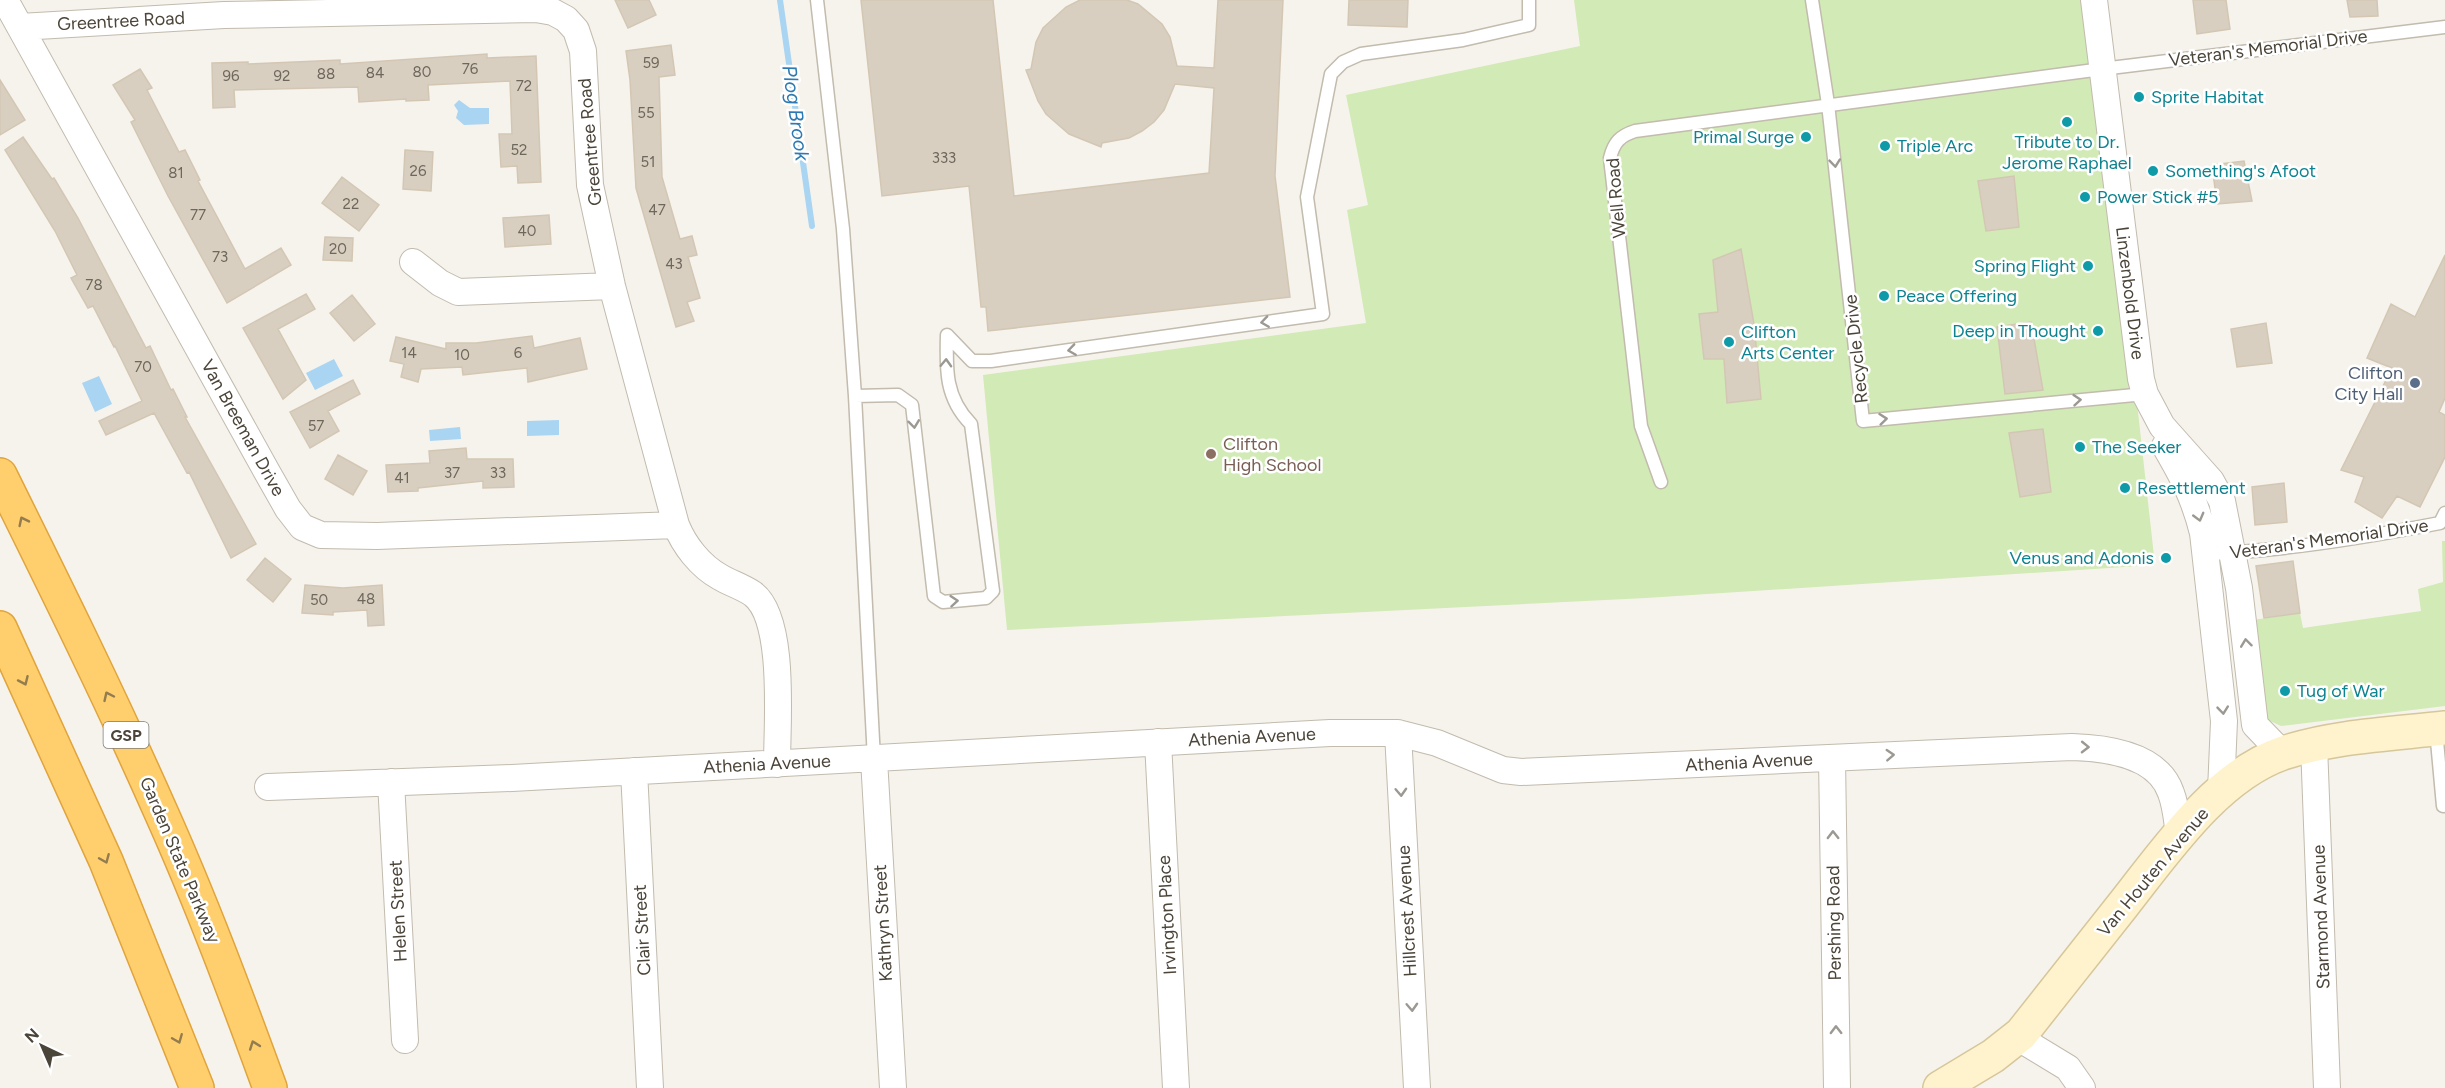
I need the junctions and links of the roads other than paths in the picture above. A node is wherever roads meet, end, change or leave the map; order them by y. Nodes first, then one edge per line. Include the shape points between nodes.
1 (4, 0) edge
2 (817, 0) edge
3 (1528, 0) edge
4 (1812, 0) edge
5 (2094, 0) edge
6 (20, 27) junction
7 (2445, 27) edge
8 (2097, 69) junction
9 (1828, 104) junction
10 (413, 262) dead end
11 (612, 286) junction
12 (855, 396) junction
13 (2148, 400) junction
14 (0, 475) edge
15 (1661, 482) dead end
16 (2445, 513) edge
17 (676, 525) junction
18 (2232, 553) junction
19 (2206, 554) junction
20 (0, 628) edge
21 (2440, 729) edge
22 (1398, 733) junction
23 (1158, 742) junction
24 (2314, 746) junction
25 (2282, 753) junction
26 (1832, 758) junction
27 (874, 759) junction
28 (777, 764) junction
29 (634, 771) junction
30 (391, 782) junction
31 (268, 787) dead end
32 (2221, 791) junction
33 (2443, 806) dead end
34 (2179, 834) junction
35 (2017, 1037) junction
36 (405, 1040) dead end
37 (197, 1088) edge
38 (270, 1088) edge
39 (650, 1088) edge
40 (893, 1088) edge
41 (1176, 1088) edge
42 (1417, 1088) edge
43 (1837, 1088) edge
44 (1940, 1088) edge
45 (2082, 1088) edge
46 (2327, 1088) edge

1 - 6 street, Van Breeman Drive
2 - 12 lane via 843,229
3 - 12 lane via 1529,25 1463,40 1362,54 1343,62 1331,74 1306,197 1323,314 991,361 972,361 947,335 949,391 971,424 993,591 986,598 943,602 934,596 912,405 898,395
4 - 9 lane
5 - 8 street, Linzenbold Drive
6 - 11 street, Greentree Road via 224,15 536,9 553,12 576,30 583,51 590,185
6 - 17 street, Van Breeman Drive via 267,472 302,527 321,535 377,536
7 - 8 lane, Veteran's Memorial Drive
8 - 9 lane, Well Road
8 - 13 street, Linzenbold Drive
9 -> 13 lane, Recycle Drive via 1863,421 2006,405
9 - 15 lane, Well Road via 1635,131 1612,146 1610,158 1641,426
10 - 11 street via 458,292
11 - 17 street, Greentree Road
12 - 27 lane
13 - 18 street, Linzenbold Drive via 2162,426 2211,481 2222,501
13 -> 19 street, Linzenbold Drive via 2165,446 2195,502
38 -> 14 highway, Garden State Parkway / GSP via 161,811
16 - 18 lane, Veteran's Memorial Drive via 2440,523
17 - 28 street, Greentree Road via 682,541 706,567 753,594 764,606 776,652
18 - 19 lane, Veteran's Memorial Drive
25 -> 18 street, Linzenbold Drive via 2255,725
19 -> 32 street, Linzenbold Drive via 2224,721
20 -> 37 highway via 106,861
21 - 24 main road, Van Houten Avenue via 2334,740
21 - 33 lane
22 - 23 street, Athenia Avenue
22 - 26 street, Athenia Avenue via 1437,743 1503,770 1521,772
22 -> 42 street, Hillcrest Avenue
23 - 27 street, Athenia Avenue
23 - 41 street, Irvington Place
24 - 25 main road, Van Houten Avenue
24 - 46 street, Starmond Avenue
25 - 32 main road, Van Houten Avenue via 2253,767
26 -> 34 street, Athenia Avenue via 2098,747 2120,752 2155,770 2171,792
43 -> 26 street, Pershing Road
27 - 28 street, Athenia Avenue
27 - 40 street, Kathryn Street
28 - 29 street, Athenia Avenue
29 - 30 street, Athenia Avenue
29 - 39 street, Clair Street
30 - 31 street, Athenia Avenue
30 - 36 street, Helen Street
32 - 34 main road, Van Houten Avenue
34 - 35 main road, Van Houten Avenue
35 - 44 main road, Van Houten Avenue
35 - 45 street via 2067,1068

